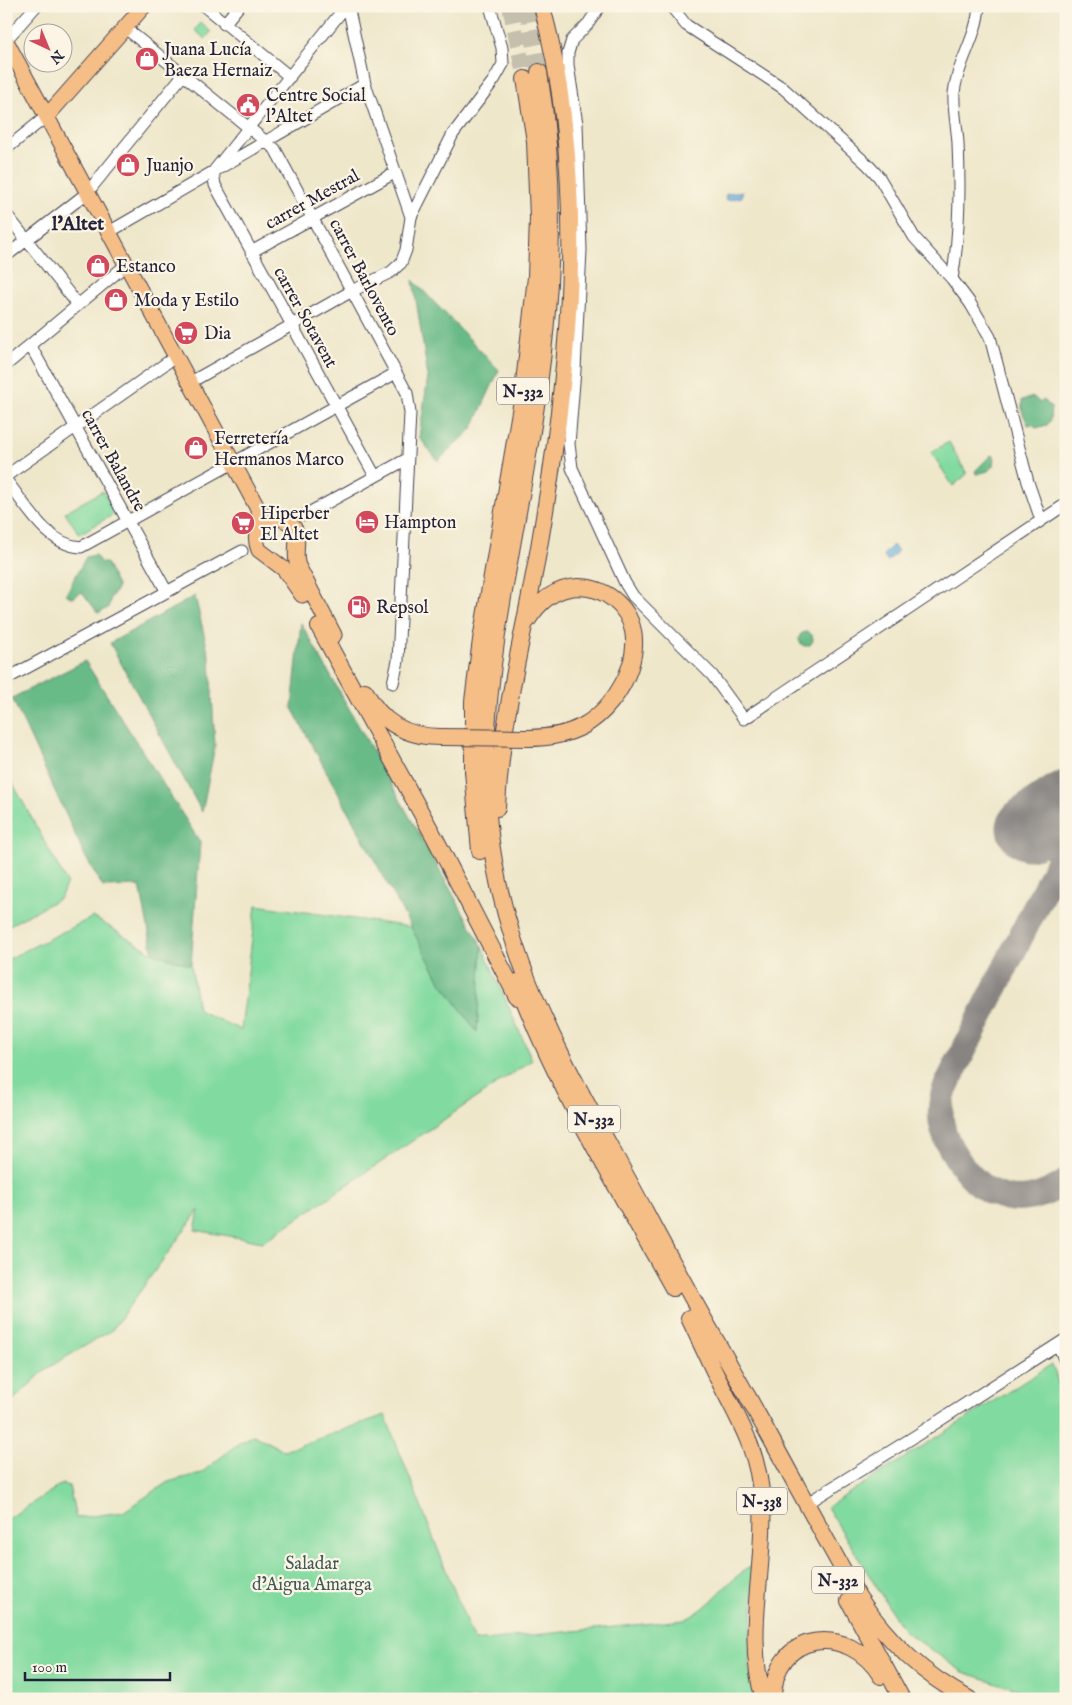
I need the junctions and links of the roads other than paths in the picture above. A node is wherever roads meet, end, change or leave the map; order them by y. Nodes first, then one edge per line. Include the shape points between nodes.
1 (36, 6) edge
2 (144, 6) edge
3 (204, 6) edge
4 (238, 6) edge
5 (347, 6) edge
6 (490, 6) edge
7 (542, 6) edge
8 (600, 6) edge
9 (671, 6) edge
10 (979, 6) edge
11 (224, 24) junction
12 (124, 27) junction
13 (6, 41) edge
14 (183, 75) junction
15 (290, 77) junction
16 (365, 84) junction
17 (47, 116) junction
18 (249, 129) junction
19 (266, 141) junction
20 (6, 149) edge
21 (213, 172) junction
22 (389, 176) dead end
23 (87, 192) junction
24 (6, 214) edge
25 (411, 217) junction
26 (313, 218) junction
27 (109, 232) junction
28 (26, 240) junction
29 (251, 252) junction
30 (6, 256) edge
31 (126, 266) junction
32 (952, 279) junction
33 (352, 291) junction
34 (78, 306) junction
35 (290, 325) junction
36 (30, 345) junction
37 (175, 357) junction
38 (6, 365) edge
39 (396, 373) junction
40 (189, 383) junction
41 (336, 406) junction
42 (76, 427) junction
43 (407, 459) junction
44 (232, 463) junction
45 (379, 474) junction
46 (6, 476) edge
47 (6, 480) edge
48 (406, 485) junction
49 (1066, 504) edge
50 (259, 511) junction
51 (305, 515) junction
52 (128, 519) junction
53 (279, 519) junction
54 (1041, 520) junction
55 (258, 531) junction
56 (296, 533) junction
57 (295, 549) junction
58 (242, 551) junction
59 (267, 556) junction
60 (167, 592) junction
61 (524, 625) junction
62 (319, 627) joint
63 (334, 635) joint
64 (6, 679) edge
65 (393, 683) dead end
66 (497, 883) junction
67 (532, 1022) junction
68 (689, 1318) junction
69 (1062, 1341) edge
70 (717, 1344) junction
71 (1066, 1364) edge
72 (774, 1462) junction
73 (795, 1485) joint
74 (806, 1504) junction
75 (764, 1699) edge
76 (774, 1699) edge
77 (894, 1699) edge
78 (902, 1699) edge
79 (969, 1699) edge

1 - 13 street
2 - 12 main road
3 - 11 street
4 - 11 street
5 - 15 street
5 - 16 street
6 - 25 street via 502,48 503,64 454,134
7 - 61 highway via 566,132 571,248 566,350 554,457
8 - 54 street via 572,40 568,53 577,124 581,220 579,310 569,436 572,468 629,589 712,675 744,719
9 - 32 street via 686,26 784,88 868,165 880,177 914,237
10 - 32 street via 978,22 954,92 959,176 957,248
11 - 15 street
12 - 14 street, carrer Barlovento
12 - 17 main road
13 - 17 main road
14 - 18 street, carrer Barlovento
14 - 23 street
15 - 18 street
16 - 19 street
16 - 25 street
17 - 20 street
17 - 23 main road
18 - 19 street, carrer Barlovento
18 - 21 street
19 - 21 street
19 - 26 street, carrer Barlovento via 276,149
21 - 27 street
21 - 29 street, carrer Sotavent via 215,185
22 - 26 street, carrer Mestral
23 - 27 main road
23 - 28 street
24 - 28 street
25 - 33 street via 401,263 391,272
26 - 29 street, carrer Mestral
26 - 33 street, carrer Barlovento
27 - 31 main road
28 - 30 street
28 - 34 street
29 - 35 street, carrer Sotavent
31 - 34 street
31 - 37 main road
32 - 54 street via 990,337
33 - 35 street
33 - 39 street, carrer Barlovento
34 - 36 street
35 - 40 street
35 - 41 street, carrer Sotavent
36 - 38 street
36 - 42 street, carrer Balandre
37 - 40 main road
37 - 42 street
39 - 41 street
39 - 43 street, carrer Barlovento via 410,403
40 - 44 main road
41 - 44 street
41 - 45 street, carrer Sotavent
42 - 46 street
42 - 52 street, carrer Balandre
43 - 45 street
43 - 48 street, carrer Barlovento
44 - 50 main road
44 - 52 street
45 - 48 street via 397,474
45 - 51 street
47 - 52 street via 51,536 70,547 81,547
48 - 65 street, carrer Barlovento via 398,661
49 - 54 street
50 - 53 main road
50 - 55 main road
51 - 53 street
51 - 56 street
52 - 60 street, carrer Balandre
53 - 55 main road
53 - 56 main road
55 - 58 street
55 - 59 main road via 257,545
56 - 57 main road
57 - 59 main road via 285,558
57 - 63 main road via 300,572
58 - 59 street via 256,550
58 - 60 street
59 - 62 main road via 296,583
60 - 64 street
61 - 63 highway, bridge via 548,596 565,589 587,587 606,594 619,604 627,616 634,653 625,680 603,711 574,730 545,738 413,735 386,720 367,695
61 - 66 highway via 505,725 498,786
62 - 67 highway
66 - 67 highway, N-332 via 486,794 488,696 538,398 553,206 550,149 532,75 538,218 536,277 522,400 481,640 472,737 477,828 487,887 502,942
66 - 70 highway, N-332 via 514,947 558,1051
67 - 68 highway, N-332 via 580,1121
68 - 72 highway, N-332
68 - 75 highway, N-338 via 748,1435 757,1462 762,1502 762,1544 756,1659
69 - 71 street
69 - 74 street
70 - 72 highway, N-332
70 - 73 highway, N-332
72 - 78 highway, N-332
73 - 74 highway, N-338
74 - 79 highway, N-338 via 859,1598 890,1640 926,1673
76 - 77 highway via 775,1678 784,1661 798,1648 823,1640 843,1643 862,1654 880,1673

